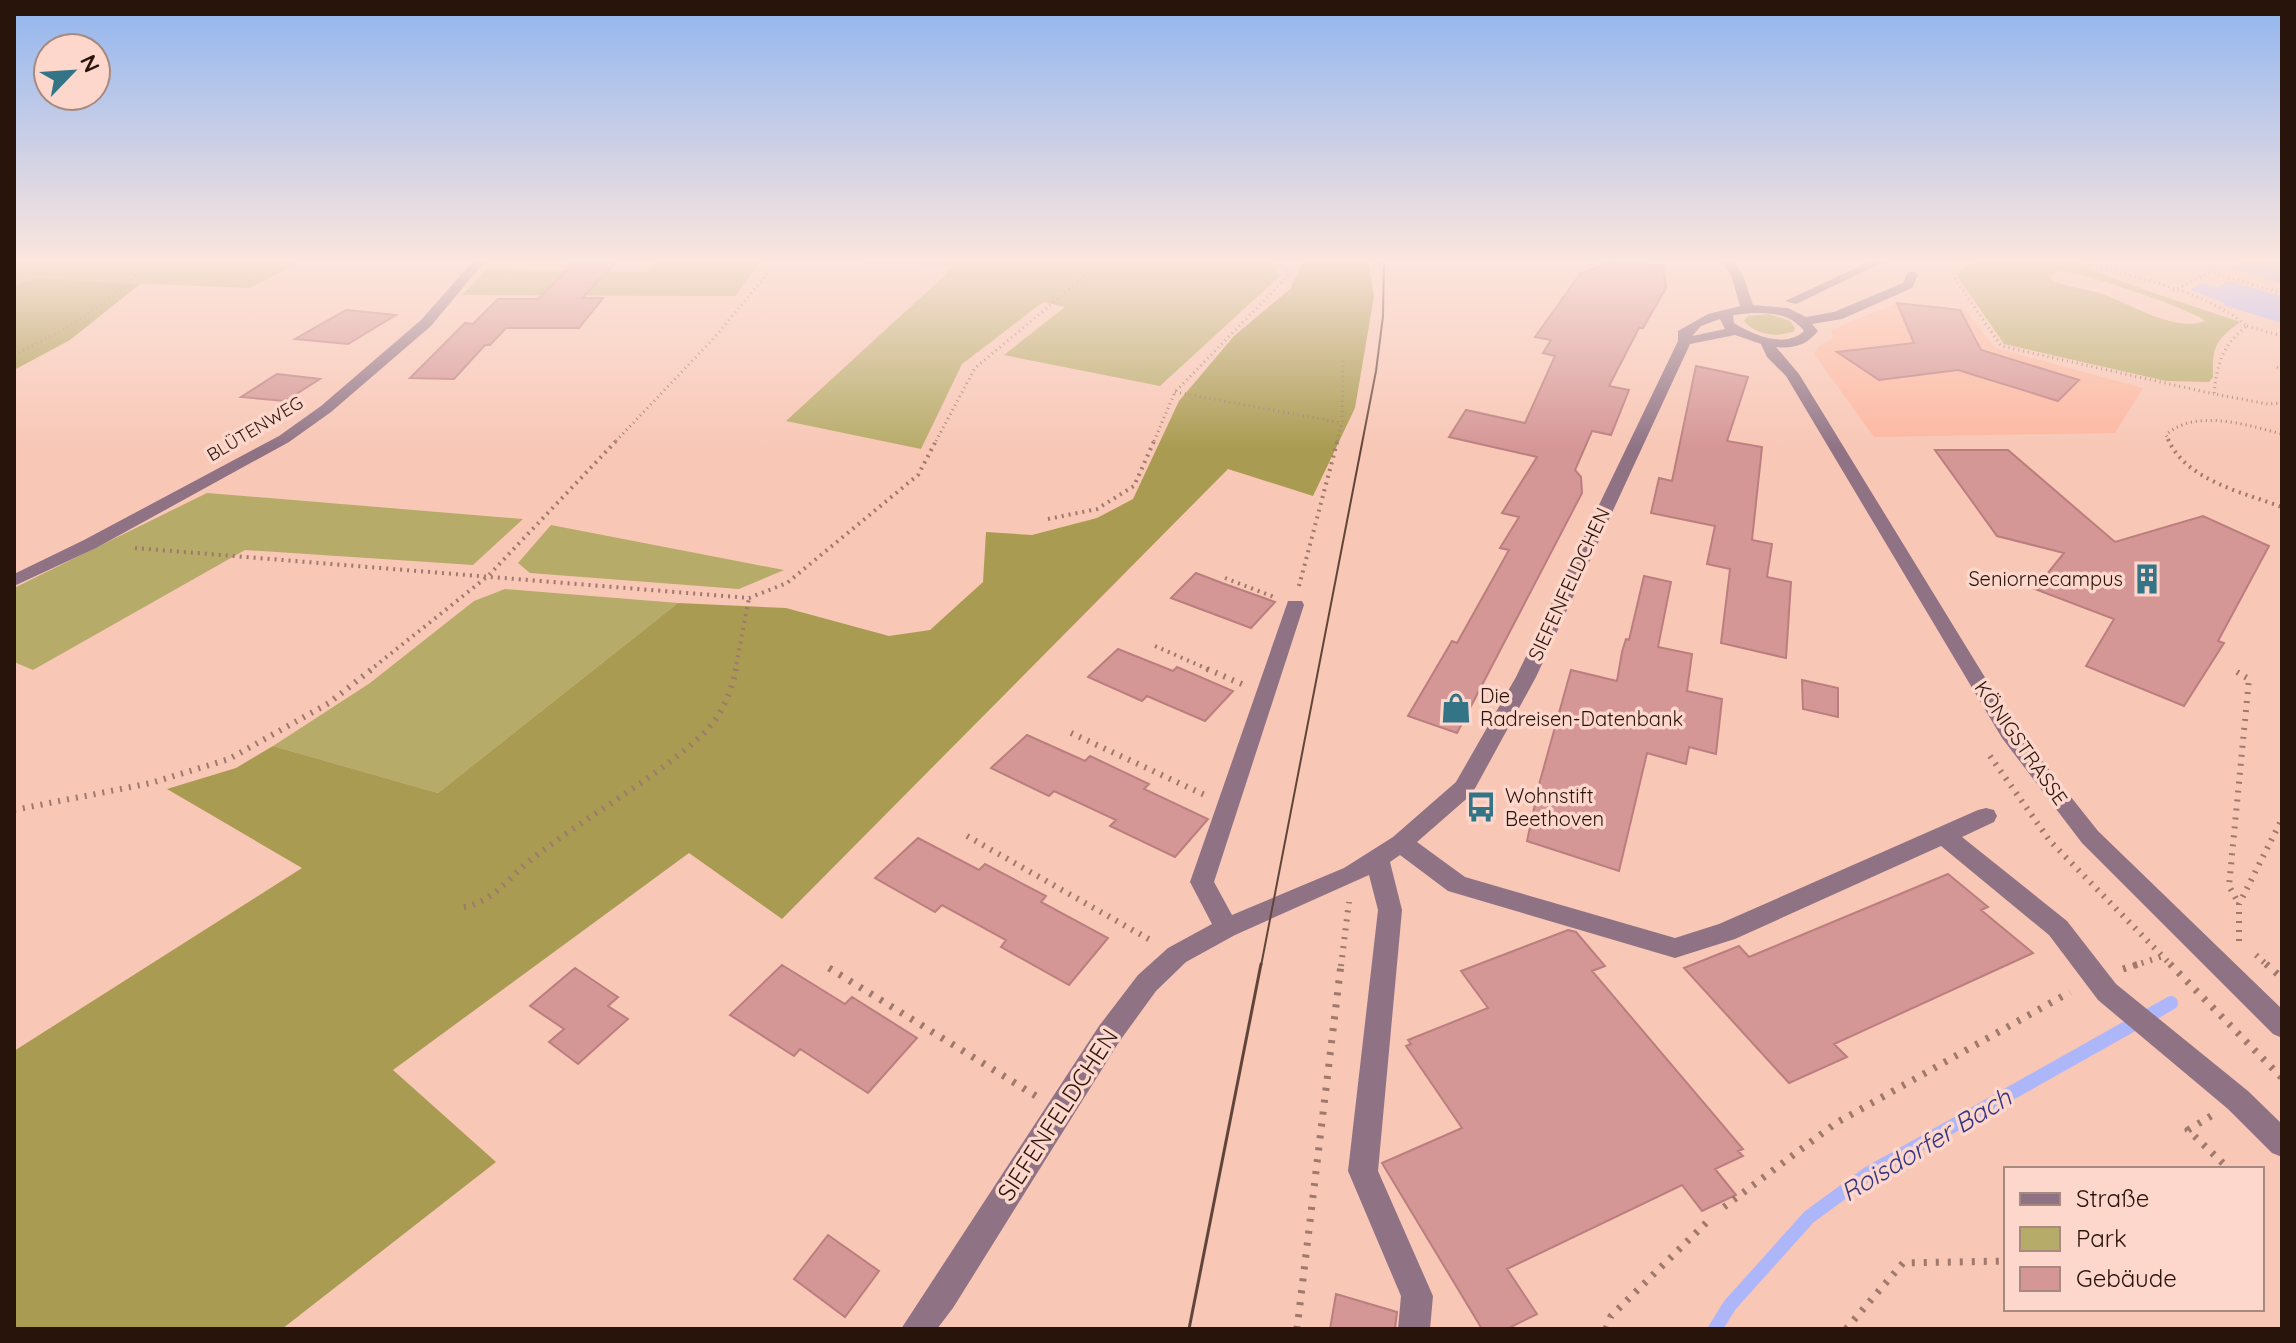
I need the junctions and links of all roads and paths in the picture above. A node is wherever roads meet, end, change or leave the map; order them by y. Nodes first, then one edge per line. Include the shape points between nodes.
1 (74, 324) edge
2 (425, 324) edge
3 (726, 324) edge
4 (1028, 324) edge
5 (1242, 324) edge
6 (1696, 324) edge
7 (1728, 324) edge
8 (1806, 324) edge
9 (1986, 324) edge
10 (2245, 324) edge
11 (2247, 326) junction
12 (1735, 331) junction
13 (2282, 336) edge
14 (1685, 341) junction
15 (1766, 341) junction
16 (1795, 341) junction
17 (14, 355) edge
18 (1343, 360) dead end
19 (2277, 367) dead end
20 (2282, 370) edge
21 (1792, 374) junction
22 (1175, 392) junction
23 (2214, 394) junction
24 (2282, 403) edge
25 (1342, 423) junction
26 (2282, 434) edge
27 (2282, 507) edge
28 (1048, 519) dead end
29 (90, 544) junction
30 (488, 576) junction
31 (1225, 578) dead end
32 (14, 581) edge
33 (749, 598) junction
34 (1295, 605) junction
35 (1155, 646) dead end
36 (2237, 672) dead end
37 (1266, 694) junction
38 (1071, 733) dead end
39 (1228, 806) junction
40 (14, 810) edge
41 (1986, 816) dead end
42 (2282, 819) edge
43 (967, 836) dead end
44 (1945, 836) junction
45 (1389, 850) junction
46 (1352, 874) junction
47 (2239, 904) junction
48 (464, 907) dead end
49 (1226, 928) junction
50 (1177, 955) junction
51 (829, 968) dead end
52 (2282, 978) edge
53 (2100, 985) junction
54 (2282, 1026) edge
55 (2238, 1100) junction
56 (1060, 1111) junction
57 (2282, 1143) edge
58 (2227, 1167) edge
59 (1724, 1207) dead end
60 (1709, 1220) dead end
61 (2004, 1261) edge
62 (917, 1329) edge
63 (1297, 1329) edge
64 (1414, 1329) edge
65 (1606, 1329) edge
66 (1846, 1329) edge

1 - 17 path
2 - 29 street, BLÜTENWEG via 284,439
3 - 30 path
4 - 33 path via 975,368 918,475 787,583
5 - 22 path
6 - 14 street, SIEFENFELDCHEN via 1685,331
7 - 12 street
8 - 16 street via 1809,336
9 - 23 path via 2001,346
10 - 11 path
11 - 13 path
11 - 23 path via 2219,353
12 - 14 street
12 - 15 street
14 - 45 street, SIEFENFELDCHEN via 1480,763 1464,788
15 - 16 street
15 - 21 street, KÖNIGSTRASSE
16 - 21 street
18 - 25 path
19 - 20 path
21 - 54 street, KÖNIGSTRASSE via 2009,733 2090,837
22 - 25 path
22 - 28 path via 1134,486 1097,509
23 - 24 path
25 - 34 path
26 - 27 path via 2201,421 2177,425 2166,435 2178,457 2201,473
29 - 30 path
29 - 32 street, BLÜTENWEG
30 - 33 path
30 - 40 path via 329,703 229,759 151,783
31 - 34 path
33 - 48 path via 731,694 705,732 533,858 481,904
34 - 37 street
35 - 37 path
36 - 47 path via 2249,679 2229,886
37 - 39 street
38 - 39 path
39 - 49 street via 1202,882
41 - 44 street
42 - 47 path
43 - 50 path
44 - 45 street via 1726,932 1675,948 1457,884
44 - 53 street via 2058,928
45 - 46 street, SIEFENFELDCHEN
45 - 64 street via 1390,910 1363,1171 1417,1296
46 - 49 street, SIEFENFELDCHEN
46 - 63 path
47 - 52 path via 2238,940
49 - 50 street, SIEFENFELDCHEN
50 - 56 street, SIEFENFELDCHEN via 1147,983
51 - 56 path
53 - 55 street
53 - 59 path via 1836,1123
55 - 57 street
55 - 58 path via 2188,1130
56 - 62 street, SIEFENFELDCHEN
60 - 65 path via 1611,1316
61 - 66 path via 1903,1263

